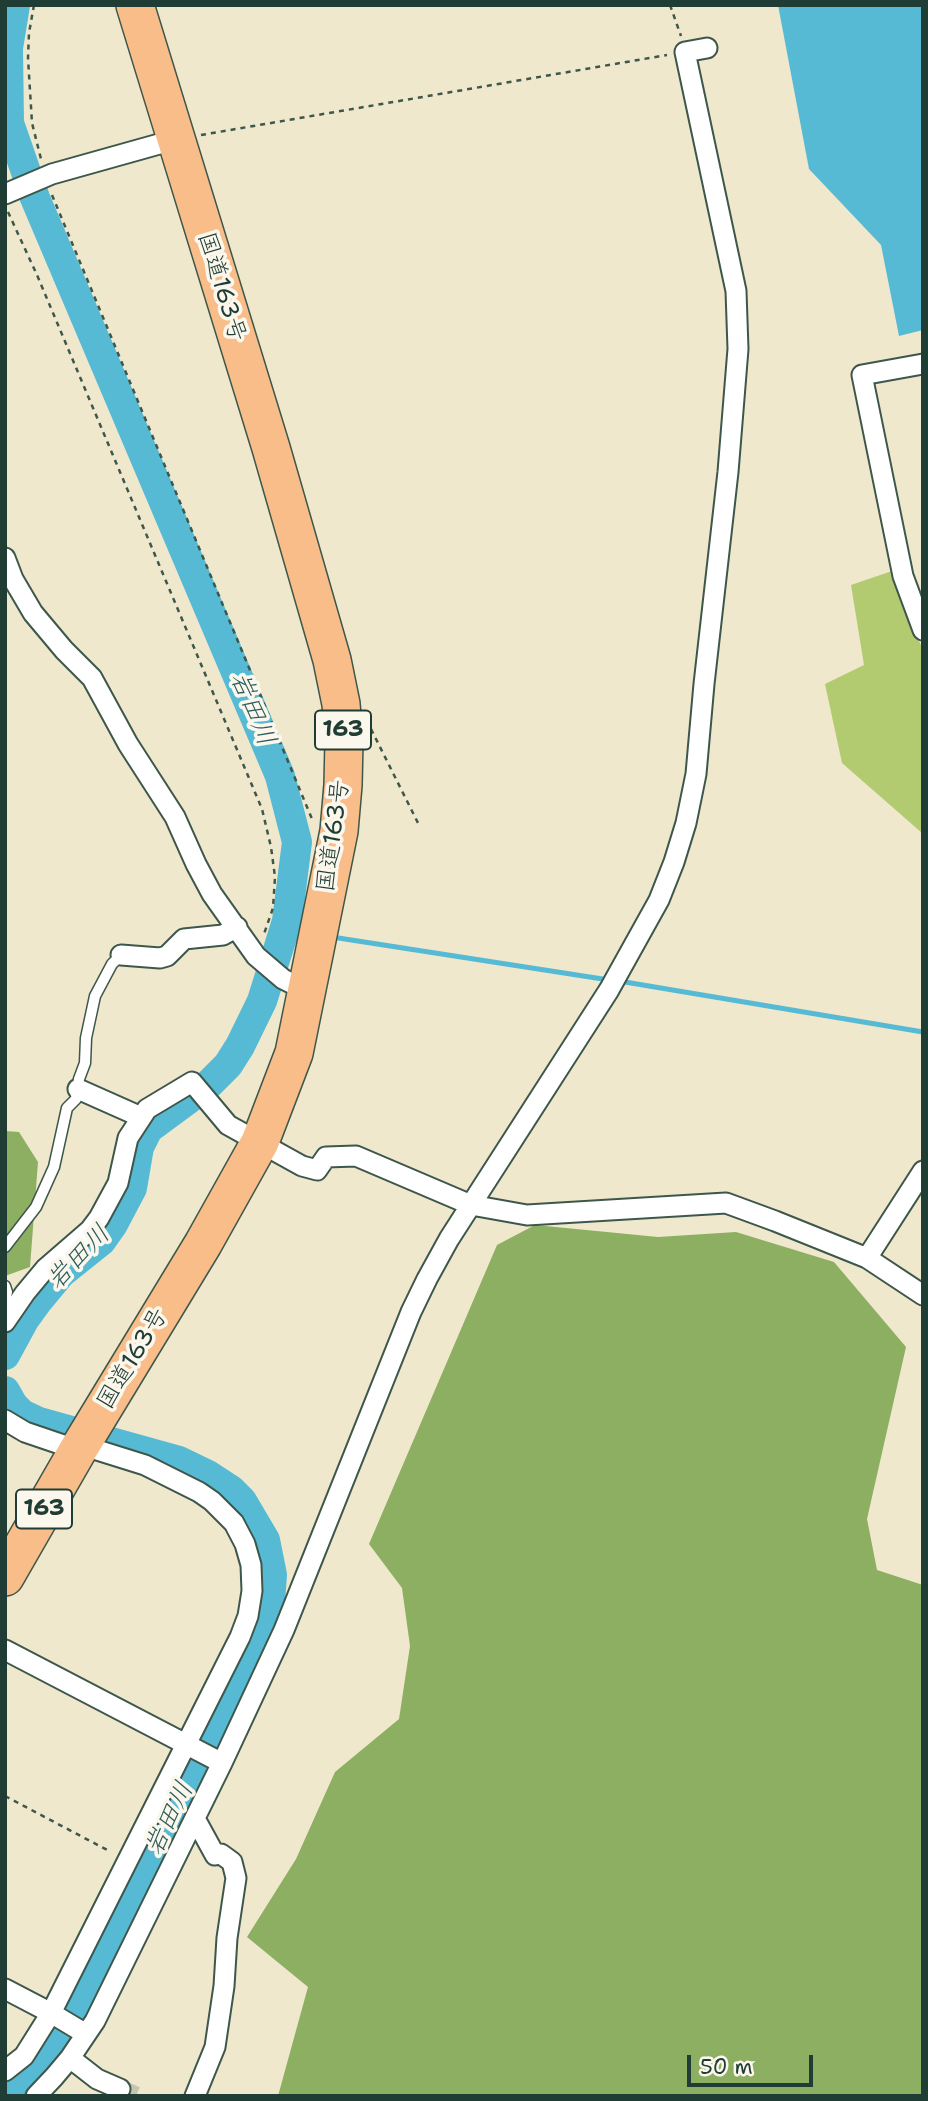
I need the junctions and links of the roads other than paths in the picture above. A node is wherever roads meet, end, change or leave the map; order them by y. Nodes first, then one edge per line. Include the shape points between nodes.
1 (135, 5) edge
2 (707, 48) dead end
3 (177, 139) junction
4 (5, 194) edge
5 (923, 364) edge
6 (5, 558) edge
7 (923, 631) edge
8 (237, 927) junction
9 (121, 955) joint
10 (295, 985) junction
11 (78, 1089) junction
12 (141, 1117) junction
13 (260, 1142) junction
14 (923, 1171) edge
15 (471, 1205) junction
16 (5, 1247) edge
17 (867, 1258) junction
18 (5, 1286) edge
19 (923, 1295) edge
20 (5, 1300) edge
21 (5, 1322) edge
22 (5, 1420) edge
23 (84, 1441) junction
24 (5, 1577) edge
25 (5, 1650) edge
26 (188, 1745) junction
27 (220, 1762) junction
28 (194, 1821) junction
29 (5, 1989) edge
30 (54, 2014) junction
31 (82, 2031) junction
32 (70, 2058) junction
33 (5, 2071) edge
34 (120, 2089) dead end
35 (36, 2096) edge
36 (195, 2096) edge

1 - 3 highway, 国道163号 / 163
2 - 15 street via 685,52 736,291 738,349 696,774 686,823 659,900 609,990
3 - 4 street via 46,177
3 - 10 highway, 国道163号 / 163 via 296,534 341,704 344,741 339,831
5 - 7 street via 862,375 903,576
6 - 8 street via 33,613 92,678 174,817 212,894
8 - 9 street via 223,935 184,939 160,958
8 - 10 street via 255,954
9 - 11 lane via 95,996
10 - 13 highway, 国道163号 / 163 via 294,1053
11 - 12 street
11 - 16 lane via 67,1108 54,1167 36,1208
12 - 13 street via 192,1082 228,1125
12 - 21 street via 128,1138 118,1183 99,1218 45,1269
13 - 15 street via 317,1170 326,1157 356,1156
13 - 23 highway, 国道163号 / 163
14 - 17 street
15 - 17 street via 527,1215 726,1203
15 - 27 street via 411,1312 284,1630
17 - 19 street
18 - 20 lane
22 - 23 street via 25,1432
23 - 24 highway, 国道163号 / 163
23 - 26 street via 199,1492 225,1512 249,1552 252,1591 244,1627
25 - 26 street
26 - 27 street
26 - 30 street
27 - 28 street
28 - 31 street via 95,2021
28 - 36 street via 215,1855 232,1862 236,1878 215,2047
29 - 30 street
30 - 31 street
30 - 33 street via 24,2056
31 - 32 street
32 - 34 street via 97,2079
32 - 35 street

